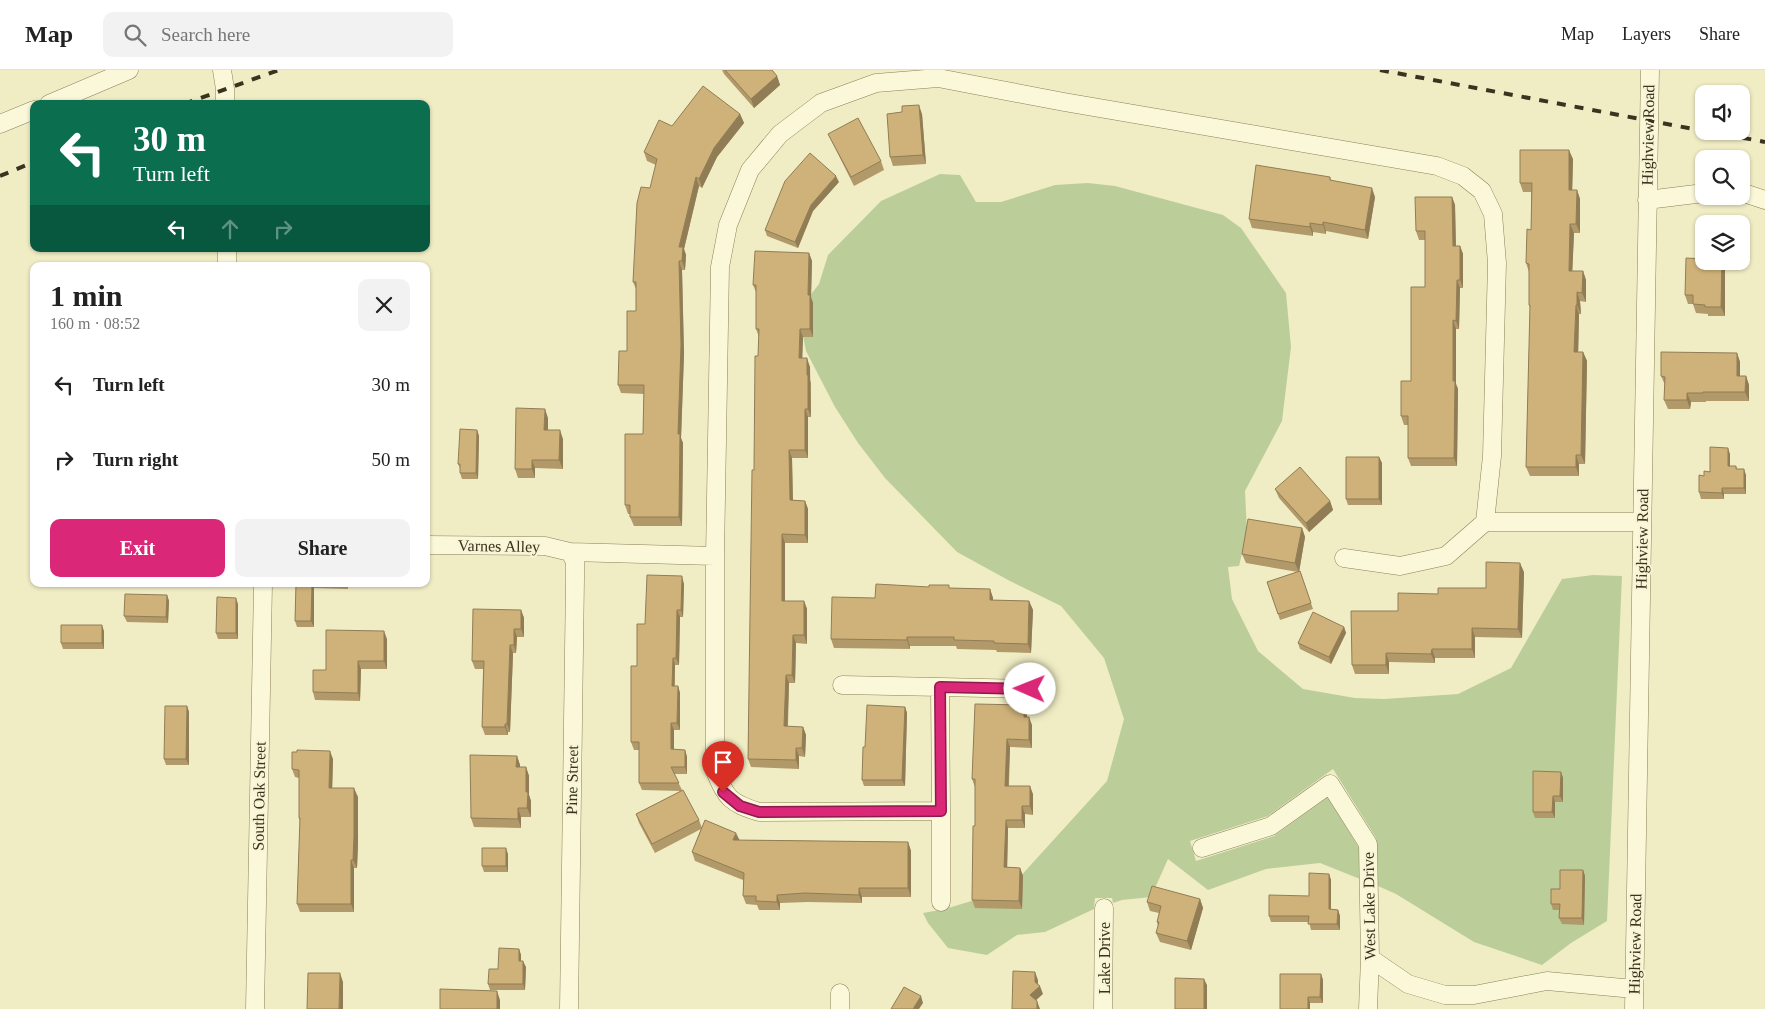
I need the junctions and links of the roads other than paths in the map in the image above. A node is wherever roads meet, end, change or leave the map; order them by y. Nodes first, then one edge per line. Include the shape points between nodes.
1 (129, 70) edge
2 (222, 70) edge
3 (1650, 70) edge
4 (58, 100) edge
5 (225, 100) edge
6 (30, 112) edge
7 (0, 124) edge
8 (1695, 194) edge
9 (1750, 195) edge
10 (1647, 200) junction
11 (1765, 200) edge
12 (1485, 522) junction
13 (1642, 522) junction
14 (430, 546) edge
15 (570, 552) junction
16 (715, 556) junction
17 (1344, 558) dead end
18 (263, 587) edge
19 (842, 685) dead end
20 (940, 687) junction
21 (1030, 689) dead end
22 (941, 811) junction
23 (1202, 848) dead end
24 (941, 902) dead end
25 (1104, 908) dead end
26 (1370, 958) junction
27 (1634, 989) junction
28 (255, 1009) edge
29 (569, 1009) edge
30 (1103, 1009) edge
31 (1368, 1009) edge
32 (1634, 1009) edge

1 - 4 street
2 - 5 street
3 - 10 street, Highview Road
6 - 7 street
8 - 10 street
9 - 11 street
10 - 13 street, Highview Road
12 - 13 street
12 - 16 street via 1492,456 1497,263 1493,214 1482,191 1463,176 1437,166 938,78 876,82 821,103 780,134 750,170 728,225 720,267
12 - 17 street via 1446,556 1400,566
13 - 27 street, Highview Road
14 - 15 street, Varnes Alley via 545,546
15 - 16 street, Varnes Alley
15 - 29 street, Pine Street via 574,579
16 - 22 street via 714,771 723,792 740,806 759,812
18 - 28 street, South Oak Street
19 - 20 street
20 - 21 street
20 - 22 street
22 - 24 street
23 - 26 street, West Lake Drive via 1271,826 1330,784 1368,844
25 - 30 street, Lake Drive
26 - 27 street via 1408,984 1445,995 1474,994 1548,981
26 - 31 street, West Lake Drive
27 - 32 street, Highview Road

